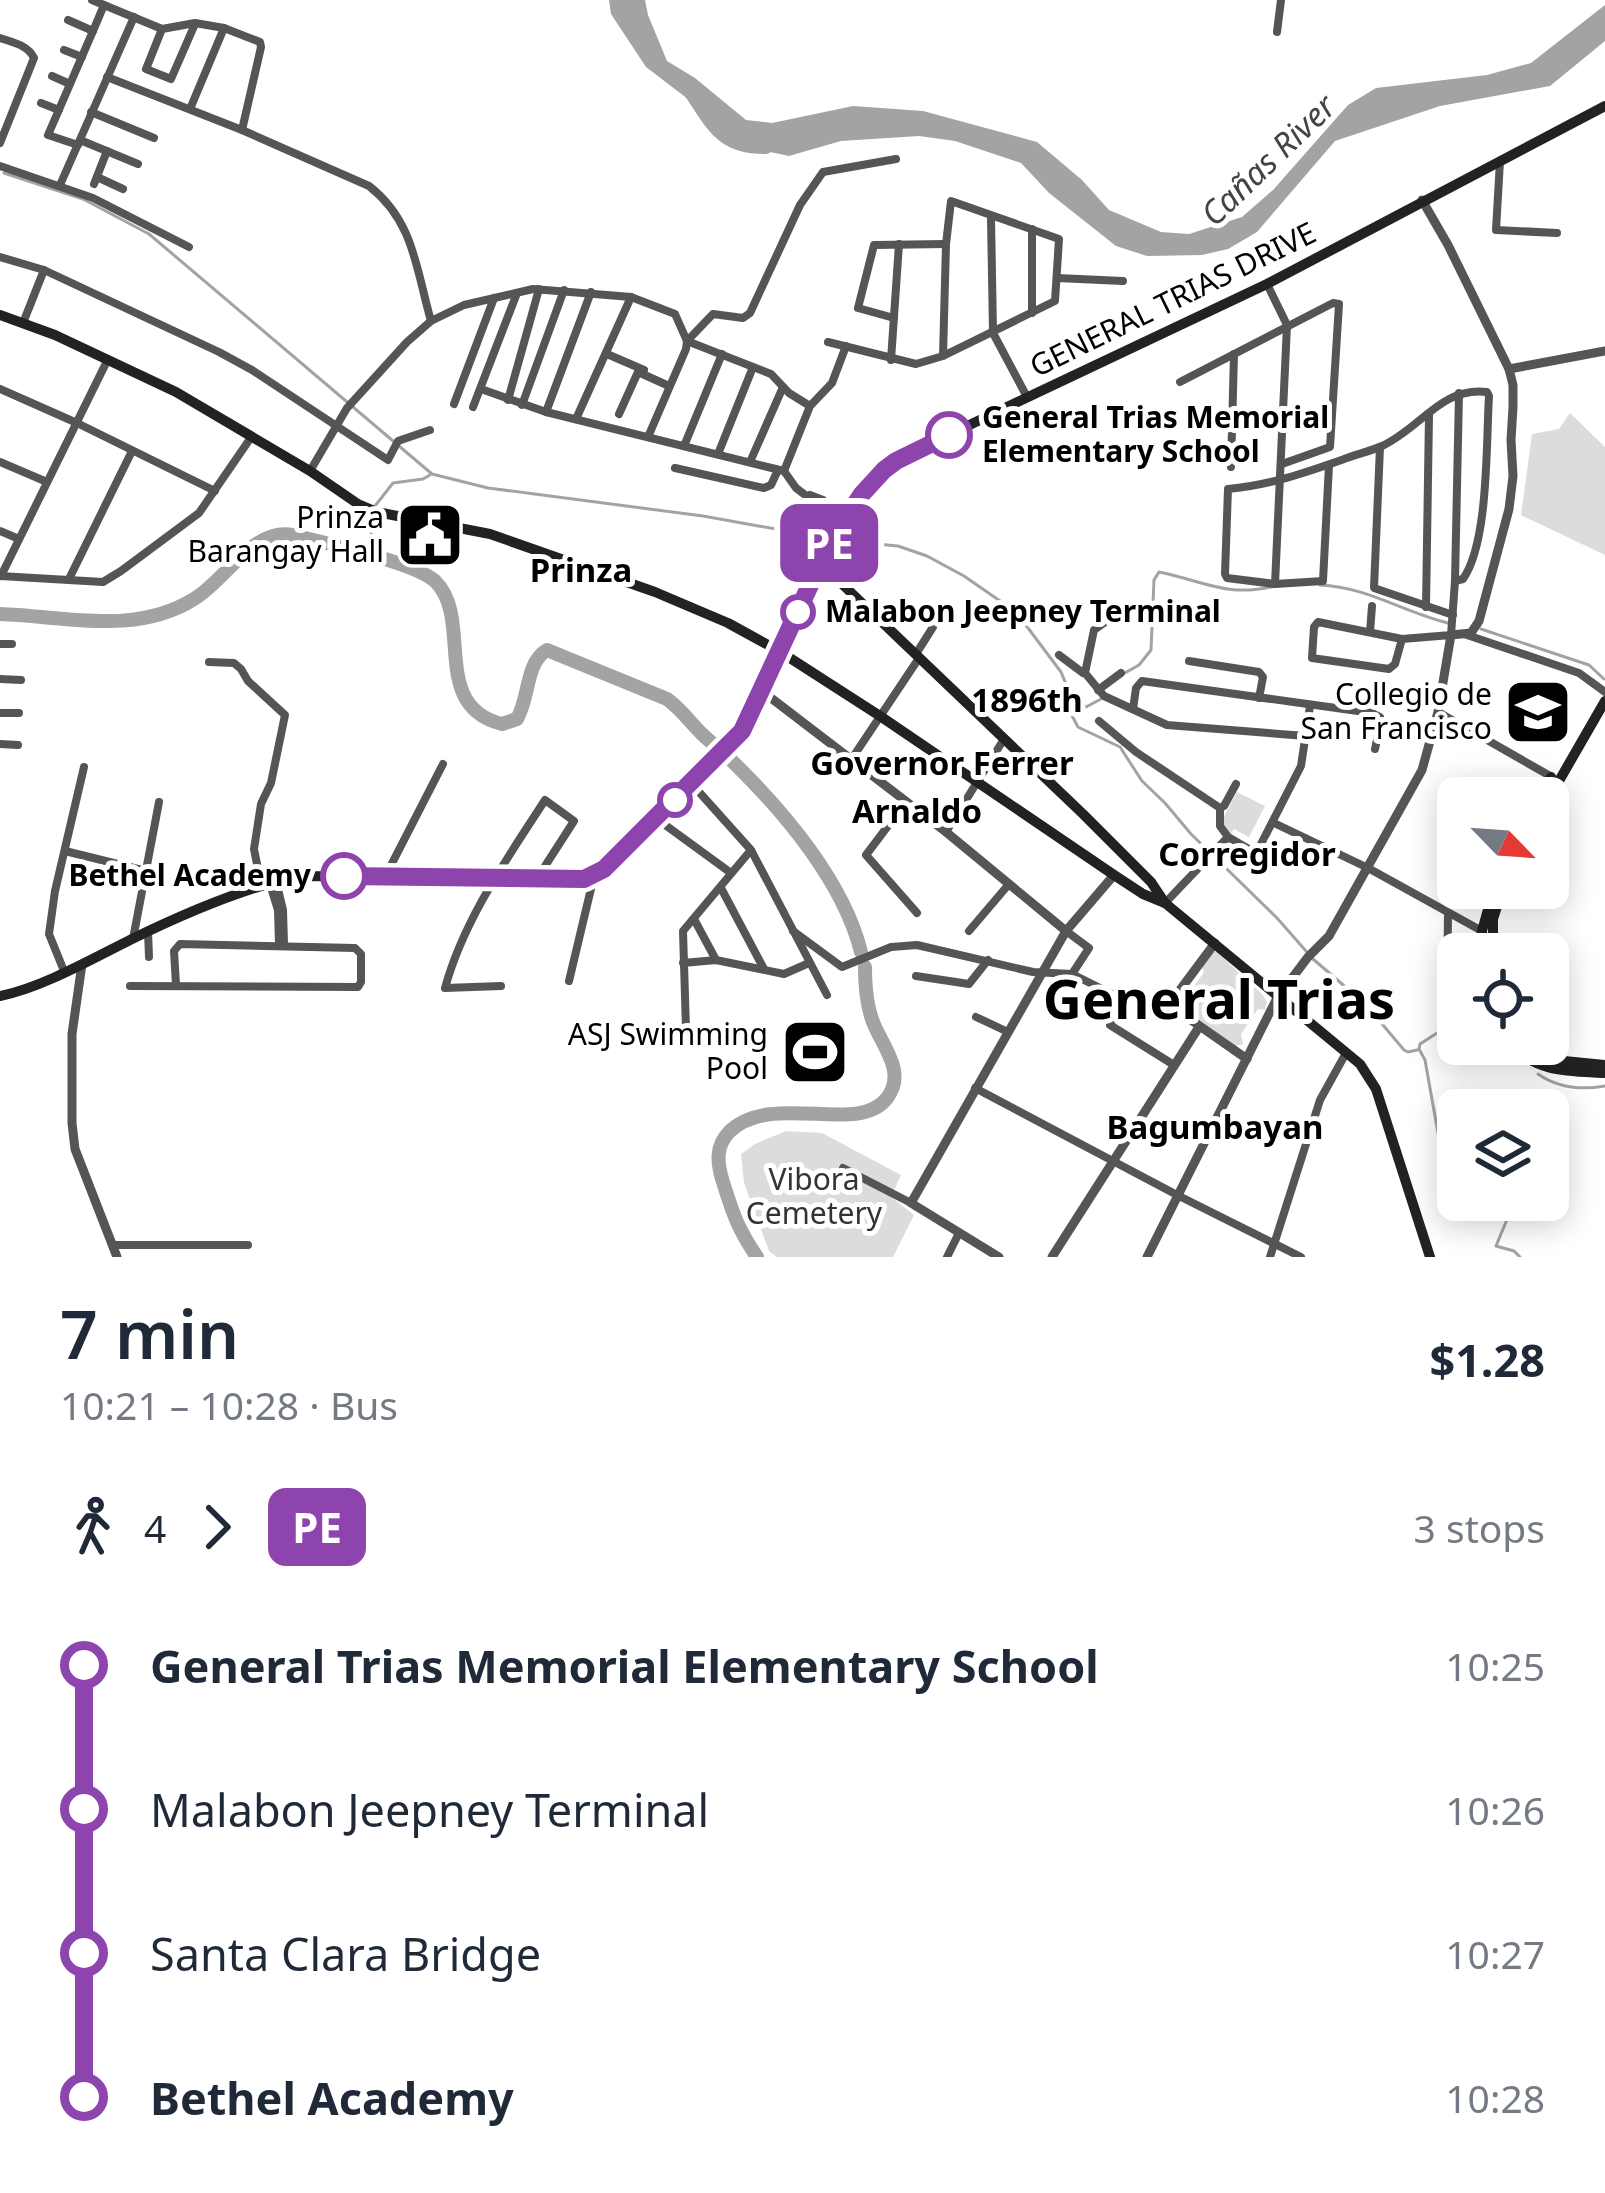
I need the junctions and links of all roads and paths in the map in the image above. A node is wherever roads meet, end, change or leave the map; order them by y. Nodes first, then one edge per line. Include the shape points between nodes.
1 (92, 0) edge
2 (1281, 0) edge
3 (104, 5) junction
4 (134, 17) junction
5 (68, 20) dead end
6 (195, 23) junction
7 (224, 28) junction
8 (162, 29) junction
9 (93, 31) junction
10 (1277, 32) dead end
11 (0, 38) edge
12 (64, 50) dead end
13 (82, 57) junction
14 (52, 76) dead end
15 (107, 77) junction
16 (70, 84) junction
17 (41, 103) dead end
18 (1605, 106) edge
19 (190, 109) junction
20 (58, 110) junction
21 (92, 112) junction
22 (242, 130) junction
23 (154, 138) dead end
24 (79, 142) junction
25 (0, 143) edge
26 (107, 151) junction
27 (896, 159) dead end
28 (1500, 161) junction
29 (138, 164) dead end
30 (0, 166) edge
31 (59, 185) junction
32 (123, 189) dead end
33 (1422, 200) junction
34 (991, 217) junction
35 (1032, 229) junction
36 (1557, 233) dead end
37 (899, 244) junction
38 (946, 244) junction
39 (189, 247) dead end
40 (0, 256) edge
41 (44, 270) junction
42 (1057, 278) junction
43 (1123, 280) dead end
44 (1267, 284) junction
45 (538, 289) junction
46 (564, 290) junction
47 (518, 291) junction
48 (591, 292) junction
49 (494, 296) junction
50 (632, 297) junction
51 (1032, 313) junction
52 (0, 315) edge
53 (894, 318) junction
54 (431, 321) junction
55 (23, 323) junction
56 (1287, 325) junction
57 (993, 333) junction
58 (687, 341) junction
59 (828, 343) dead end
60 (846, 346) junction
61 (1605, 351) edge
62 (607, 354) junction
63 (1234, 354) junction
64 (722, 355) junction
65 (943, 356) junction
66 (108, 358) junction
67 (891, 360) junction
68 (753, 367) junction
69 (1509, 369) junction
70 (1180, 382) dead end
71 (670, 384) junction
72 (783, 387) junction
73 (0, 389) edge
74 (481, 389) junction
75 (1459, 392) junction
76 (1027, 398) junction
77 (508, 400) junction
78 (454, 404) dead end
79 (522, 405) junction
80 (810, 406) junction
81 (473, 407) dead end
82 (546, 412) junction
83 (1430, 413) junction
84 (619, 414) dead end
85 (576, 419) junction
86 (77, 422) junction
87 (337, 424) junction
88 (430, 430) dead end
89 (252, 436) junction
90 (648, 437) junction
91 (684, 446) junction
92 (1380, 447) junction
93 (132, 451) junction
94 (718, 454) junction
95 (0, 462) edge
96 (750, 463) junction
97 (1282, 464) junction
98 (1329, 465) junction
99 (1232, 466) dead end
100 (675, 468) dead end
101 (781, 470) junction
102 (310, 471) junction
103 (47, 482) junction
104 (1281, 482) junction
105 (215, 491) junction
106 (843, 520) junction
107 (0, 531) edge
108 (20, 539) junction
109 (820, 563) junction
110 (0, 576) edge
111 (69, 580) junction
112 (1455, 581) junction
113 (1275, 584) junction
114 (1372, 606) dead end
115 (1426, 607) junction
116 (1454, 614) junction
117 (1108, 620) dead end
118 (933, 627) dead end
119 (1370, 632) junction
120 (1451, 635) junction
121 (1466, 635) junction
122 (1402, 639) junction
123 (0, 644) edge
124 (12, 644) dead end
125 (779, 651) junction
126 (918, 655) junction
127 (1059, 655) dead end
128 (1189, 661) dead end
129 (209, 662) dead end
130 (1121, 673) dead end
131 (1084, 674) junction
132 (0, 679) edge
133 (21, 680) dead end
134 (1098, 690) junction
135 (762, 691) junction
136 (1605, 696) edge
137 (1258, 698) junction
138 (1310, 706) junction
139 (1133, 709) junction
140 (0, 712) edge
141 (1438, 712) junction
142 (19, 713) dead end
143 (880, 716) junction
144 (1099, 721) dead end
145 (1306, 736) junction
146 (1004, 739) junction
147 (0, 744) edge
148 (18, 745) dead end
149 (1375, 749) dead end
150 (851, 760) junction
151 (443, 764) dead end
152 (84, 767) dead end
153 (1551, 777) edge
154 (1555, 777) edge
155 (691, 784) junction
156 (978, 784) junction
157 (1236, 784) dead end
158 (159, 802) dead end
159 (906, 802) junction
160 (1220, 808) junction
161 (657, 819) junction
162 (1274, 823) junction
163 (946, 832) junction
164 (1228, 837) junction
165 (751, 850) junction
166 (64, 851) junction
167 (1368, 868) junction
168 (146, 871) junction
169 (731, 874) junction
170 (1114, 875) junction
171 (594, 876) junction
172 (386, 877) junction
173 (495, 877) junction
174 (537, 878) junction
175 (269, 883) junction
176 (1009, 884) junction
177 (721, 888) junction
178 (1165, 903) junction
179 (1488, 909) edge
180 (917, 913) dead end
181 (1448, 914) junction
182 (694, 918) junction
183 (793, 931) junction
184 (969, 931) dead end
185 (1066, 931) junction
186 (148, 932) junction
187 (1481, 932) joint
188 (1448, 933) edge
189 (133, 939) junction
190 (1215, 943) junction
191 (282, 944) junction
192 (149, 957) dead end
193 (716, 960) junction
194 (988, 960) junction
195 (683, 963) junction
196 (809, 963) junction
197 (82, 964) junction
198 (765, 970) junction
199 (64, 971) junction
200 (1042, 972) junction
201 (1072, 974) junction
202 (916, 976) dead end
203 (569, 981) dead end
204 (130, 986) dead end
205 (176, 986) junction
206 (501, 986) dead end
207 (827, 995) dead end
208 (0, 996) edge
209 (1277, 998) junction
210 (976, 1017) dead end
211 (1199, 1027) junction
212 (686, 1029) dead end
213 (1008, 1032) junction
214 (1347, 1052) junction
215 (1247, 1059) junction
216 (1569, 1063) edge
217 (1174, 1065) junction
218 (1539, 1065) edge
219 (1605, 1069) edge
220 (976, 1088) junction
221 (1113, 1160) junction
222 (843, 1168) dead end
223 (1179, 1196) junction
224 (911, 1203) junction
225 (959, 1233) junction
226 (1274, 1243) junction
227 (113, 1245) junction
228 (248, 1245) dead end
229 (987, 1254) edge
230 (117, 1257) edge
231 (946, 1257) edge
232 (999, 1257) edge
233 (1052, 1257) edge
234 (1147, 1257) edge
235 (1270, 1257) edge
236 (1301, 1257) edge
237 (1430, 1257) edge

1 - 3 street
2 - 10 street
3 - 4 street
3 - 9 street
4 - 8 street
4 - 15 street
5 - 9 street
6 - 7 street
6 - 8 street
6 - 8 street via 171,79 146,69
7 - 19 street
7 - 22 street via 262,46
9 - 13 street
11 - 25 street via 34,58
12 - 13 street
13 - 16 street
14 - 16 street
15 - 19 street
15 - 21 street
16 - 20 street
17 - 20 street
18 - 28 main road, GENERAL TRIAS DRIVE
19 - 22 street
20 - 24 street via 48,135
21 - 23 street
21 - 24 street
22 - 54 street via 387,200 407,234
24 - 26 street
24 - 31 street
26 - 29 street
26 - 32 street via 95,180
27 - 58 street via 823,172 750,313 713,314
28 - 33 main road, GENERAL TRIAS DRIVE
28 - 36 street via 1495,228
30 - 31 street
31 - 39 street
33 - 44 main road, GENERAL TRIAS DRIVE
33 - 69 street
34 - 35 street
34 - 38 street via 951,201
34 - 57 street
35 - 42 street via 1059,238
35 - 51 street
37 - 38 street
37 - 53 street
37 - 53 street via 874,245 858,303
38 - 65 street
40 - 41 street
41 - 55 street
41 - 87 street via 219,352
42 - 43 street
42 - 51 street via 1055,301
44 - 56 street
44 - 76 main road, GENERAL TRIAS DRIVE
45 - 46 street
45 - 47 street
45 - 77 street
46 - 48 street
46 - 79 street
47 - 49 street
47 - 74 street
48 - 50 street
48 - 82 street
49 - 54 street
49 - 78 street
50 - 58 street via 675,314
50 - 62 street
51 - 57 street
52 - 55 main road
53 - 67 street
54 - 87 street
55 - 66 main road
56 - 63 street
56 - 97 street
56 - 97 street via 1340,306 1330,445
57 - 65 street
57 - 76 street
58 - 64 street
58 - 71 street
59 - 60 street
60 - 67 street
60 - 80 street via 832,383
61 - 69 street
62 - 71 street
62 - 85 street
63 - 70 street
63 - 99 street
64 - 68 street
64 - 91 street
65 - 67 street
66 - 86 street
66 - 89 main road
68 - 72 street
68 - 94 street
69 - 121 street via 1509,508 1483,612
71 - 84 street via 638,372
71 - 90 street
72 - 80 street
72 - 96 street
73 - 86 street
74 - 77 street
74 - 81 street
75 - 83 street
75 - 112 street
75 - 112 street via 1487,392 1481,520 1469,571
76 - 106 main road, GENERAL TRIAS DRIVE via 896,461
77 - 79 street
79 - 82 street
80 - 101 street
82 - 85 street
83 - 92 street
83 - 115 street
85 - 90 street
86 - 93 street
86 - 103 street
87 - 88 street via 388,460 396,443
87 - 102 street
89 - 102 main road
89 - 105 street
90 - 91 street
91 - 94 street
92 - 98 street
92 - 115 street via 1374,588
93 - 105 street
93 - 111 street
94 - 96 street
95 - 103 street
96 - 101 street
97 - 104 street
98 - 104 street
98 - 113 street via 1323,581
100 - 101 street via 764,488
101 - 106 street
102 - 125 main road via 377,512 522,544 681,603
103 - 108 street
104 - 113 street
104 - 113 street via 1228,489 1225,574
105 - 111 street via 199,513 121,571 103,581
106 - 109 main road, GENERAL TRIAS DRIVE
107 - 108 street
108 - 110 street
109 - 125 main road, GENERAL TRIAS DRIVE
109 - 126 main road
110 - 111 street
112 - 116 street
114 - 119 street
115 - 116 street
116 - 120 street
117 - 131 street via 1094,630
118 - 126 street
119 - 122 street
119 - 122 street via 1318,622 1312,658 1389,669
120 - 121 street
120 - 122 street
120 - 141 street
121 - 136 street via 1579,673
123 - 124 street
125 - 135 main road, GENERAL TRIAS DRIVE
125 - 143 main road
126 - 143 street
126 - 146 main road
127 - 131 street
128 - 137 street via 1259,672
129 - 175 street via 234,663 285,715 254,849
130 - 134 street
131 - 134 street
132 - 133 street
134 - 139 street
135 - 150 street
135 - 155 main road, GENERAL TRIAS DRIVE via 742,731
136 - 154 main road
137 - 138 street
137 - 139 street via 1142,681
138 - 145 street
138 - 149 street via 1380,717
139 - 145 street via 1172,726
140 - 142 street
141 - 153 street
141 - 167 street via 1422,770
143 - 150 street
143 - 156 main road
144 - 160 street
145 - 162 street
146 - 156 street
146 - 178 main road
147 - 148 street
150 - 159 street
151 - 172 street
152 - 166 street
155 - 161 main road, GENERAL TRIAS DRIVE
155 - 165 street
156 - 163 street
156 - 170 main road
157 - 160 street
158 - 168 street
159 - 163 street
159 - 180 street via 866,855
160 - 164 street
161 - 169 street
161 - 171 main road, GENERAL TRIAS DRIVE
162 - 164 street via 1254,852
162 - 167 street
163 - 176 street
164 - 178 street
165 - 169 street
165 - 183 street
166 - 168 street
166 - 199 street via 49,934
167 - 181 street
167 - 209 street via 1329,936
168 - 189 street
169 - 177 street
170 - 178 main road
170 - 185 street
171 - 174 main road
171 - 203 street
172 - 173 main road
172 - 175 main road
173 - 174 main road
173 - 174 street via 545,800 574,821
173 - 206 street via 445,988
175 - 186 main road
175 - 191 street
176 - 184 street
176 - 185 street
177 - 182 street
177 - 198 street
178 - 190 main road
179 - 187 main road
181 - 187 street
181 - 188 street
182 - 193 street
182 - 195 street via 683,931
183 - 194 street via 840,967 902,944
183 - 196 street
185 - 200 street
185 - 201 street via 1089,948
186 - 189 main road
186 - 192 street
189 - 197 main road
190 - 209 main road
190 - 211 street via 1171,1002
191 - 205 street via 180,944
191 - 205 street via 358,949 361,984
193 - 195 street
193 - 198 street
194 - 200 street
194 - 202 street via 969,984
195 - 212 street
196 - 198 street via 784,974
196 - 207 street
197 - 199 main road
197 - 227 street via 72,1123
199 - 208 main road
200 - 201 street
200 - 213 street
201 - 217 street via 1124,1000 1110,1024
204 - 205 street
209 - 214 main road
209 - 215 street
210 - 213 street
211 - 215 street
211 - 217 street
213 - 220 street
214 - 226 street via 1320,1100
214 - 237 main road via 1376,1089
215 - 223 street
216 - 219 main road
217 - 221 street
218 - 219 main road
220 - 221 street
220 - 224 street
221 - 223 street
221 - 233 street
222 - 224 street
223 - 226 street
223 - 234 street
224 - 225 street
225 - 229 street
225 - 231 street
226 - 235 street
226 - 236 street
227 - 228 street
227 - 230 street
229 - 232 street

